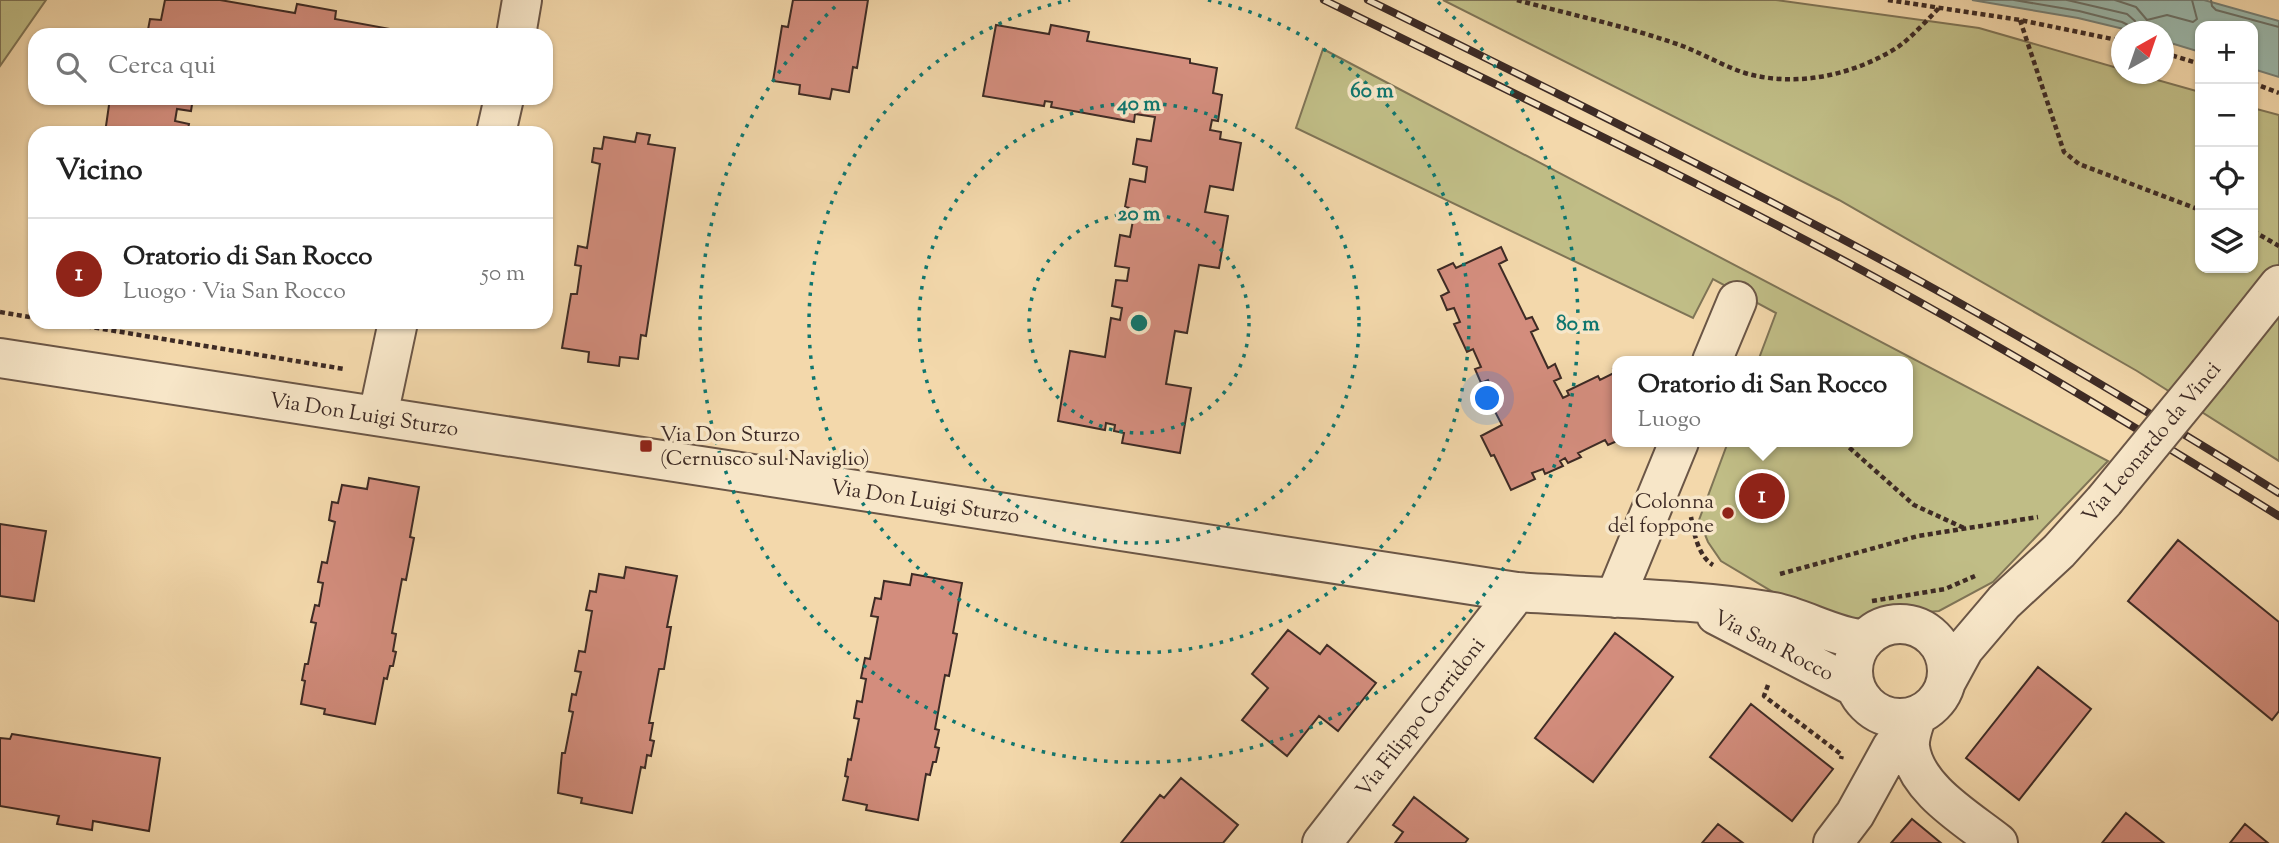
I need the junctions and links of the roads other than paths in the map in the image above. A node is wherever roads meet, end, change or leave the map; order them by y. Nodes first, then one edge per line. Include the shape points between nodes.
1 (522, 0) edge
2 (517, 28) edge
3 (502, 105) edge
4 (498, 126) edge
5 (2279, 285) edge
6 (1737, 301) dead end
7 (396, 329) edge
8 (1714, 356) edge
9 (0, 358) edge
10 (378, 416) junction
11 (1677, 447) edge
12 (2015, 590) junction
13 (1517, 592) junction
14 (1615, 598) junction
15 (1692, 604) junction
16 (1913, 625) junction
17 (1865, 639) junction
18 (1946, 682) junction
19 (1857, 690) junction
20 (1917, 715) junction
21 (1867, 793) junction
22 (1322, 843) edge
23 (1833, 843) edge
24 (1998, 843) edge

1 - 2 street
3 - 4 street
5 - 12 street, Via Leonardo da Vinci, bridge via 2104,500 2059,551
6 - 8 street
7 - 10 street
9 - 10 street, Via Don Luigi Sturzo
10 - 13 street, Via Don Luigi Sturzo
11 - 14 street
12 - 16 street, Via Leonardo da Vinci via 1943,621
12 - 18 street, Via Leonardo da Vinci via 1964,649
13 - 14 street, Via San Rocco
13 - 22 street, Via Filippo Corridoni
14 - 15 street, Via San Rocco
15 - 17 street, Via San Rocco via 1772,612
15 - 19 street, Via San Rocco
16 - 17 street via 1885,626
16 - 18 street via 1930,634 1941,648
17 - 19 street via 1852,669
18 - 20 street via 1936,701
19 - 20 street via 1867,706 1883,715
19 - 21 street
20 - 21 street via 1892,747
20 - 24 street via 1910,748 1923,781
21 - 23 street

